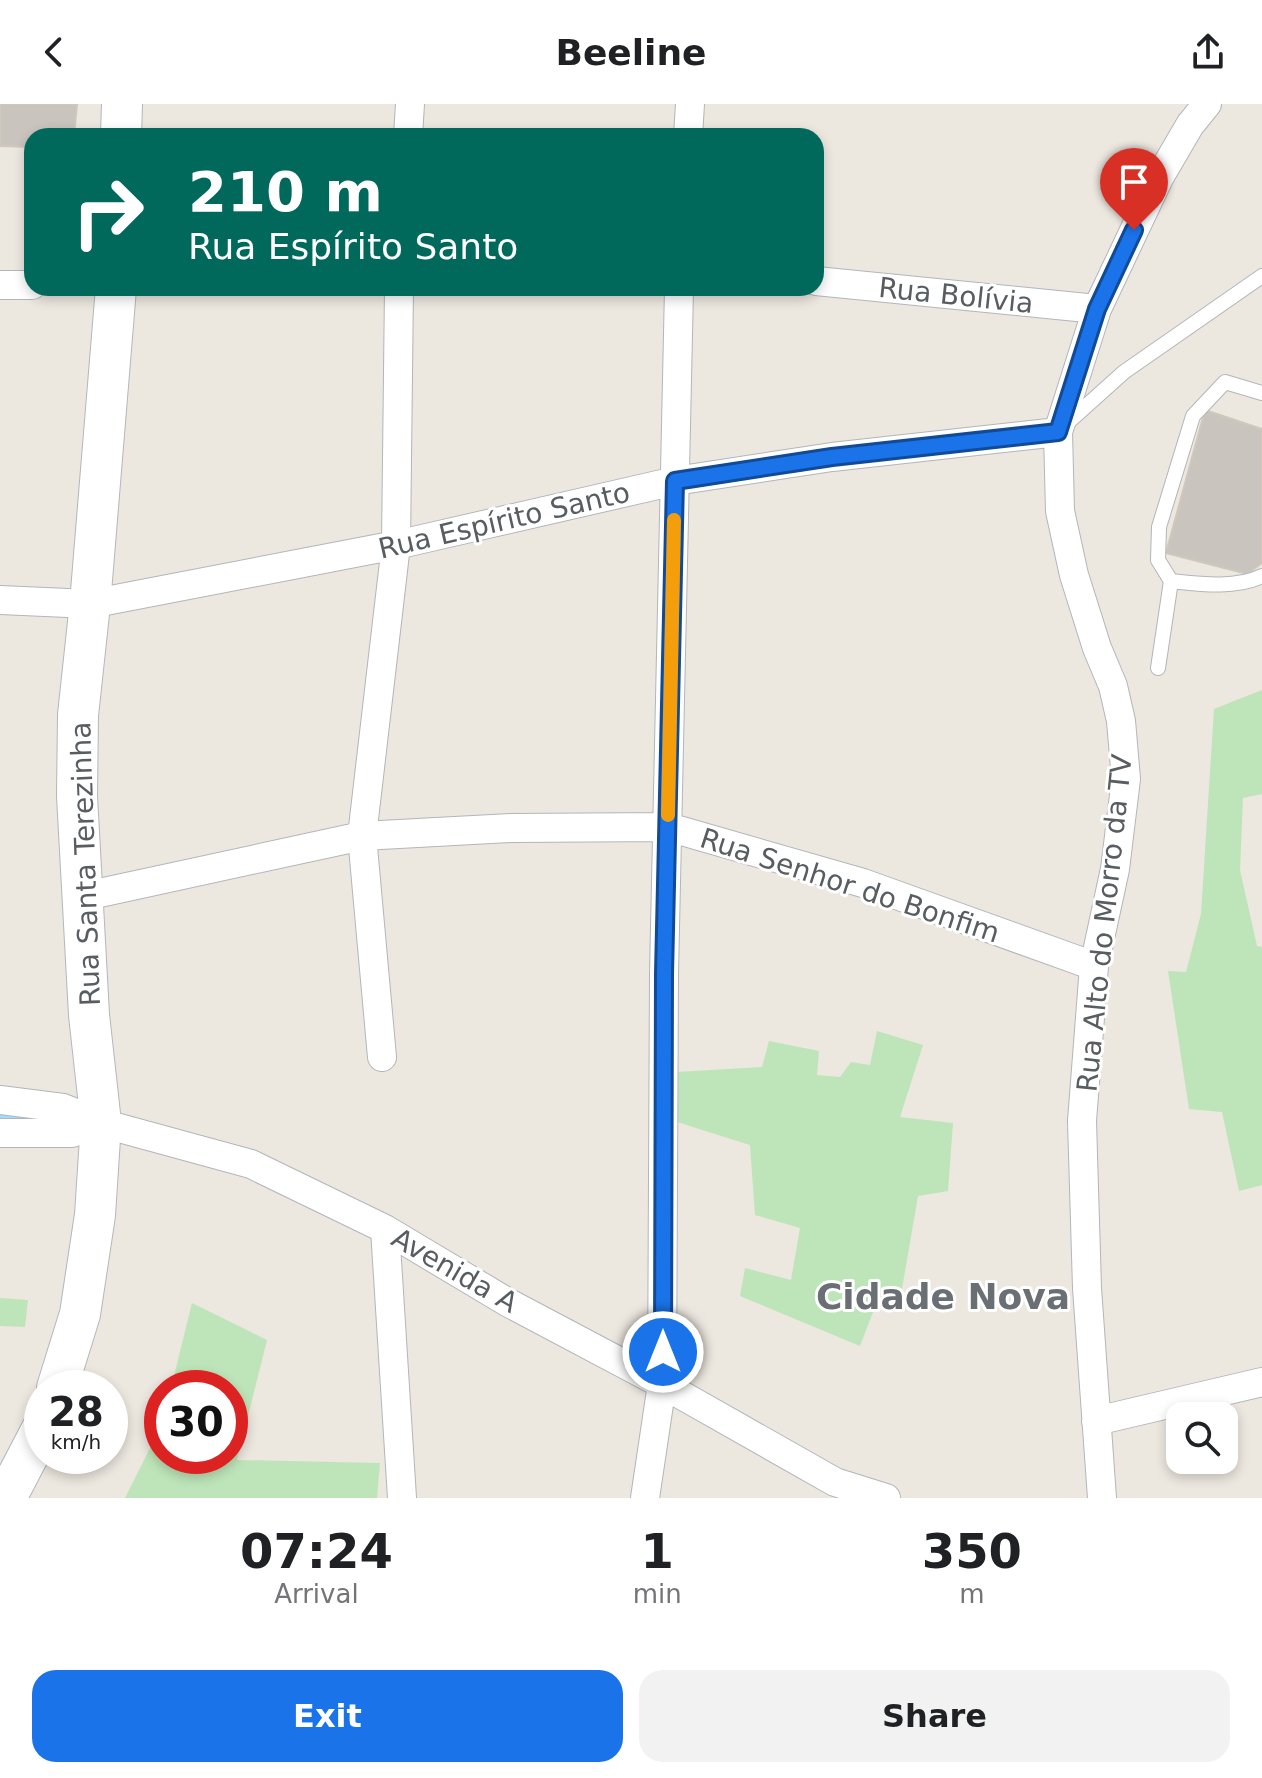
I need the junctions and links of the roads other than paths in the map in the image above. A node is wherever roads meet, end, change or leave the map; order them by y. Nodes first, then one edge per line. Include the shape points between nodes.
1 (122, 104) edge
2 (410, 104) edge
3 (690, 104) edge
4 (1207, 104) edge
5 (121, 128) edge
6 (408, 128) edge
7 (688, 128) edge
8 (1262, 276) edge
9 (824, 282) edge
10 (0, 285) edge
11 (24, 285) edge
12 (115, 296) edge
13 (399, 296) edge
14 (679, 296) edge
15 (1097, 309) junction
16 (1262, 393) edge
17 (1058, 432) junction
18 (675, 481) junction
19 (396, 545) junction
20 (1262, 576) edge
21 (1171, 581) junction
22 (0, 600) edge
23 (90, 604) junction
24 (1158, 668) dead end
25 (668, 827) junction
26 (362, 836) junction
27 (81, 897) junction
28 (1094, 966) junction
29 (382, 1057) dead end
30 (0, 1100) edge
31 (101, 1123) junction
32 (0, 1133) edge
33 (385, 1229) junction
34 (63, 1370) edge
35 (1262, 1382) edge
36 (662, 1384) junction
37 (1096, 1421) junction
38 (24, 1467) edge
39 (6, 1498) edge
40 (402, 1498) edge
41 (645, 1498) edge
42 (886, 1498) edge
43 (1102, 1498) edge

1 - 5 street
2 - 6 street
3 - 7 street
4 - 15 street, Rua Alto do Morro da TV via 1159,178
8 - 17 lane via 1124,372
9 - 15 street, Rua Bolívia
10 - 11 street
12 - 23 street, Rua Santa Terezinha
13 - 19 street
14 - 18 street
15 - 17 street, Rua Alto do Morro da TV
16 - 21 lane via 1225,382 1193,416 1159,527 1158,560
17 - 18 street, Rua Espírito Santo
17 - 28 street, Rua Alto do Morro da TV via 1060,511 1074,575 1113,686 1124,742 1126,779 1115,869
18 - 19 street, Rua Espírito Santo
18 - 25 street
19 - 23 street, Rua Espírito Santo
19 - 26 street
20 - 21 lane via 1206,585
21 - 24 lane
22 - 23 street, Rua Espírito Santo
23 - 27 street, Rua Santa Terezinha via 78,715
25 - 26 street, Rua Senhor do Bonfim
25 - 28 street, Rua Senhor do Bonfim via 863,883
25 - 36 street
26 - 27 street, Rua Senhor do Bonfim
26 - 29 street
27 - 31 street, Rua Santa Terezinha
28 - 37 street, Rua Alto do Morro da TV via 1082,1121
30 - 31 street, Avenida A via 63,1108
31 - 32 street via 72,1133
31 - 33 street, Avenida A via 251,1164
31 - 34 street, Rua Santa Terezinha via 95,1215 80,1314
33 - 36 street, Avenida A via 507,1302
33 - 40 street
35 - 37 street
36 - 41 street
36 - 42 street, Avenida A via 835,1482
37 - 43 street, Rua Alto do Morro da TV
38 - 39 street

